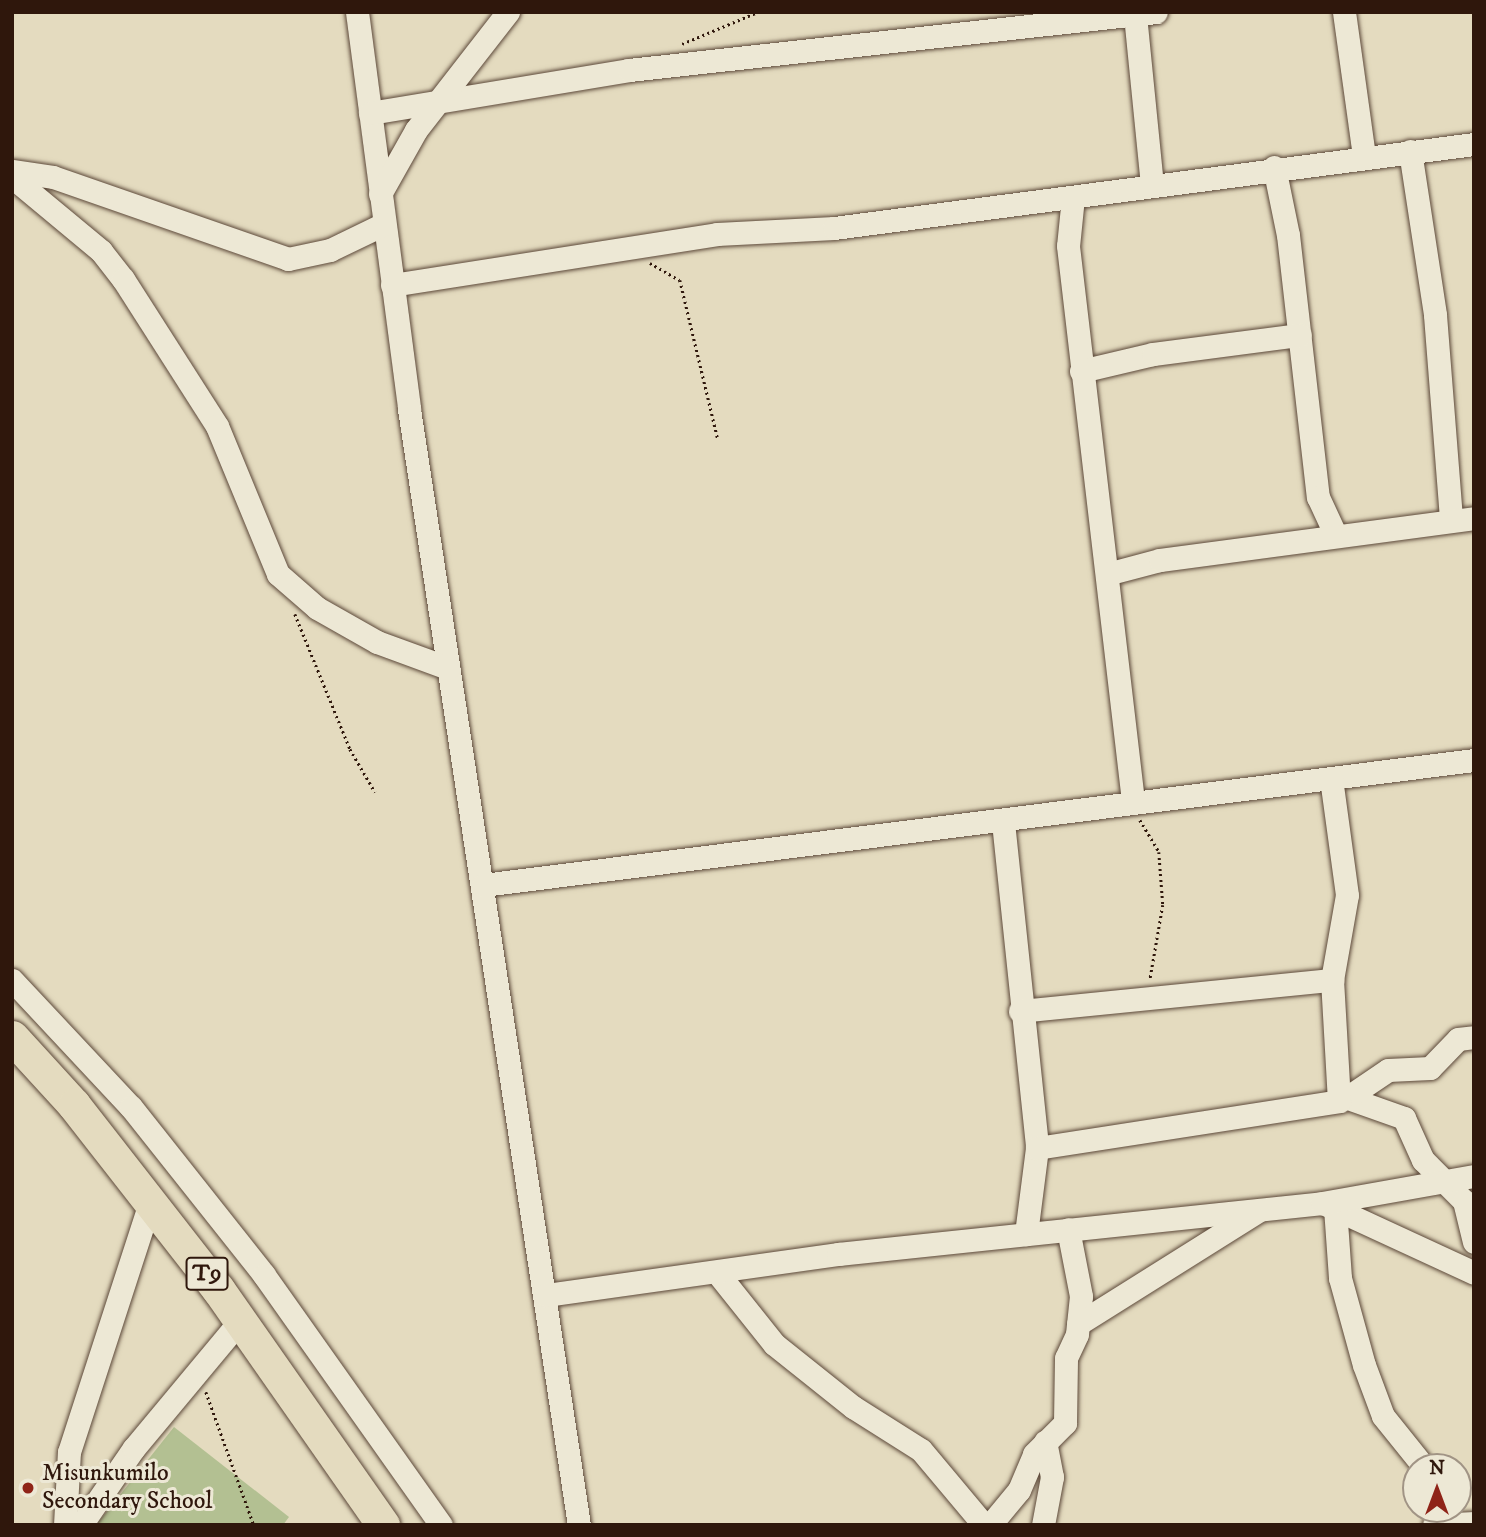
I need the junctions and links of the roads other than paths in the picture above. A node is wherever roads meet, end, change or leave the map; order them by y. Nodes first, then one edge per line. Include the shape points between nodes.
1 (357, 12) edge
2 (508, 12) edge
3 (1344, 12) edge
4 (1146, 14) edge
5 (959, 22) edge
6 (437, 104) junction
7 (370, 113) junction
8 (1474, 144) edge
9 (1410, 151) junction
10 (1364, 157) junction
11 (1274, 167) junction
12 (12, 171) edge
13 (12, 177) edge
14 (1152, 185) junction
15 (380, 194) junction
16 (1073, 197) junction
17 (1037, 201) junction
18 (384, 224) junction
19 (1067, 230) junction
20 (392, 285) junction
21 (1300, 335) junction
22 (1081, 370) junction
23 (1462, 519) edge
24 (1336, 536) junction
25 (1107, 575) junction
26 (448, 668) junction
27 (1474, 760) edge
28 (1331, 778) junction
29 (1129, 801) junction
30 (1003, 822) junction
31 (483, 885) junction
32 (12, 980) edge
33 (1332, 980) junction
34 (1020, 1011) junction
35 (12, 1037) edge
36 (1474, 1037) edge
37 (1345, 1096) junction
38 (1037, 1148) junction
39 (1474, 1175) edge
40 (1448, 1182) junction
41 (150, 1202) junction
42 (1328, 1206) junction
43 (1260, 1209) junction
44 (1068, 1229) junction
45 (1026, 1234) junction
46 (1474, 1242) edge
47 (1474, 1273) edge
48 (719, 1275) junction
49 (546, 1295) junction
50 (240, 1321) junction
51 (1078, 1324) junction
52 (1045, 1442) junction
53 (1413, 1453) edge
54 (1474, 1522) edge
55 (65, 1525) edge
56 (81, 1525) edge
57 (383, 1525) edge
58 (441, 1525) edge
59 (579, 1525) edge
60 (984, 1525) edge
61 (990, 1525) edge
62 (1043, 1525) edge
63 (1434, 1525) edge

1 - 7 street
2 - 6 street
3 - 10 street
4 - 5 street
4 - 14 street
5 - 6 street via 628,70
6 - 7 street
6 - 15 street
7 - 15 street
8 - 9 street
9 - 10 street
9 - 23 street
10 - 11 street
11 - 14 street
11 - 21 street
12 - 18 street via 54,177 288,259 319,254
13 - 26 street via 101,251 123,279 217,426 267,551 290,587 377,642
14 - 16 street
15 - 18 street
16 - 17 street
16 - 19 street
17 - 19 street
17 - 20 street via 631,248
18 - 20 street
19 - 22 street
20 - 26 street
21 - 22 street via 1153,354
21 - 24 street via 1318,497
22 - 25 street
23 - 24 street
24 - 25 street via 1160,560
25 - 29 street
26 - 31 street
27 - 28 street
28 - 29 street
28 - 33 street via 1347,895
29 - 30 street
30 - 31 street
30 - 34 street
31 - 49 street
32 - 58 street via 131,1107 239,1244
33 - 34 street
33 - 37 street
34 - 38 street
35 - 41 highway, T9
36 - 37 street via 1458,1039 1430,1068 1388,1070
37 - 38 street via 1328,1107
37 - 40 street via 1404,1118 1423,1160
38 - 45 street
39 - 40 street
40 - 42 street
40 - 46 street via 1464,1201
41 - 50 highway, T9
41 - 55 street via 69,1452
42 - 43 street
42 - 47 street
42 - 53 street via 1340,1278 1364,1365 1383,1416
43 - 44 street
43 - 51 street
44 - 45 street
44 - 51 street via 1080,1272
45 - 48 street via 838,1254
48 - 49 street
48 - 60 street via 774,1344 853,1407 921,1450
49 - 59 street
50 - 56 street via 202,1364
50 - 57 highway, T9
51 - 52 street via 1066,1358 1065,1423
52 - 61 street
52 - 62 street via 1052,1477
54 - 63 street

